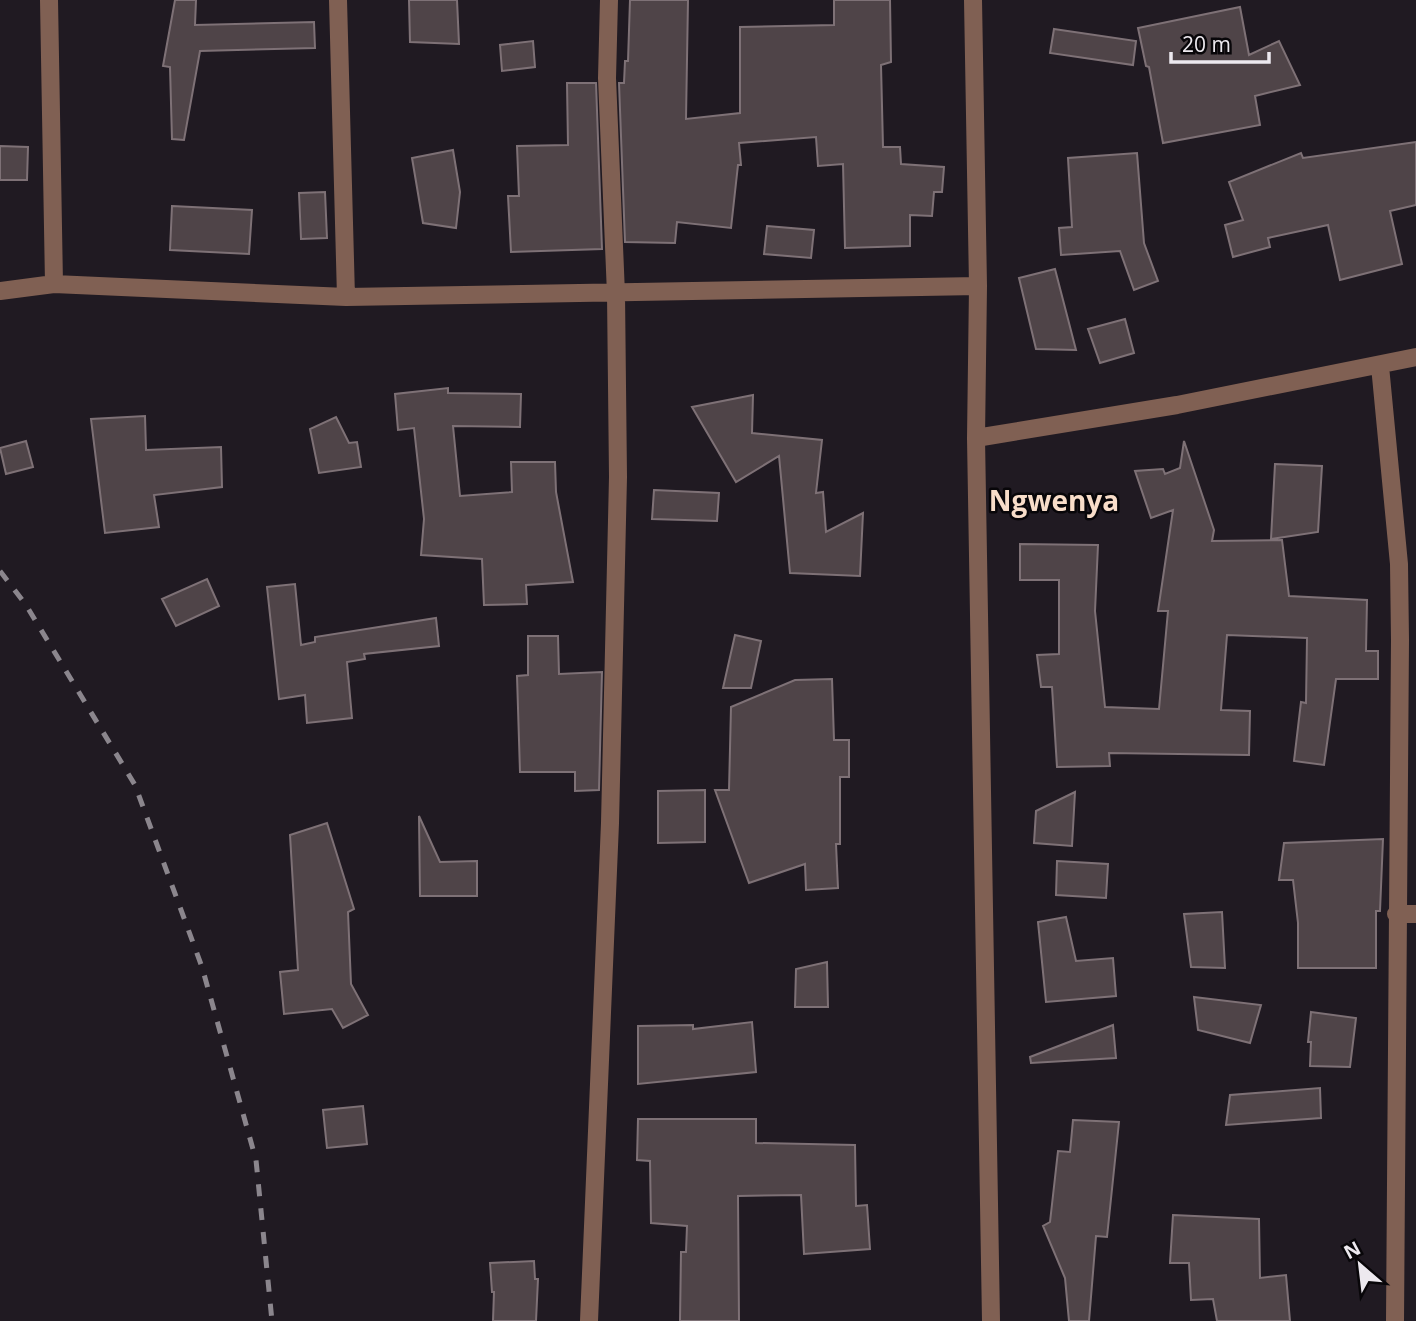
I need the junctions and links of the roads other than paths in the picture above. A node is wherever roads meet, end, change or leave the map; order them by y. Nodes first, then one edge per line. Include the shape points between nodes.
1 (49, 0) edge
2 (338, 0) edge
3 (609, 0) edge
4 (973, 0) edge
5 (54, 285) junction
6 (978, 286) junction
7 (0, 291) edge
8 (616, 294) junction
9 (346, 298) junction
10 (1416, 357) edge
11 (1380, 366) junction
12 (976, 438) junction
13 (1408, 640) edge
14 (1396, 914) junction
15 (1416, 914) edge
16 (589, 1321) edge
17 (991, 1321) edge
18 (1395, 1321) edge

1 - 5 street
2 - 9 street
3 - 8 street via 607,78
4 - 6 street
5 - 7 street
5 - 9 street
6 - 8 street
6 - 12 street
8 - 9 street
8 - 16 street via 614,694
10 - 11 street
11 - 12 street
11 - 13 street
12 - 17 street
13 - 14 street
14 - 15 street
14 - 18 street

